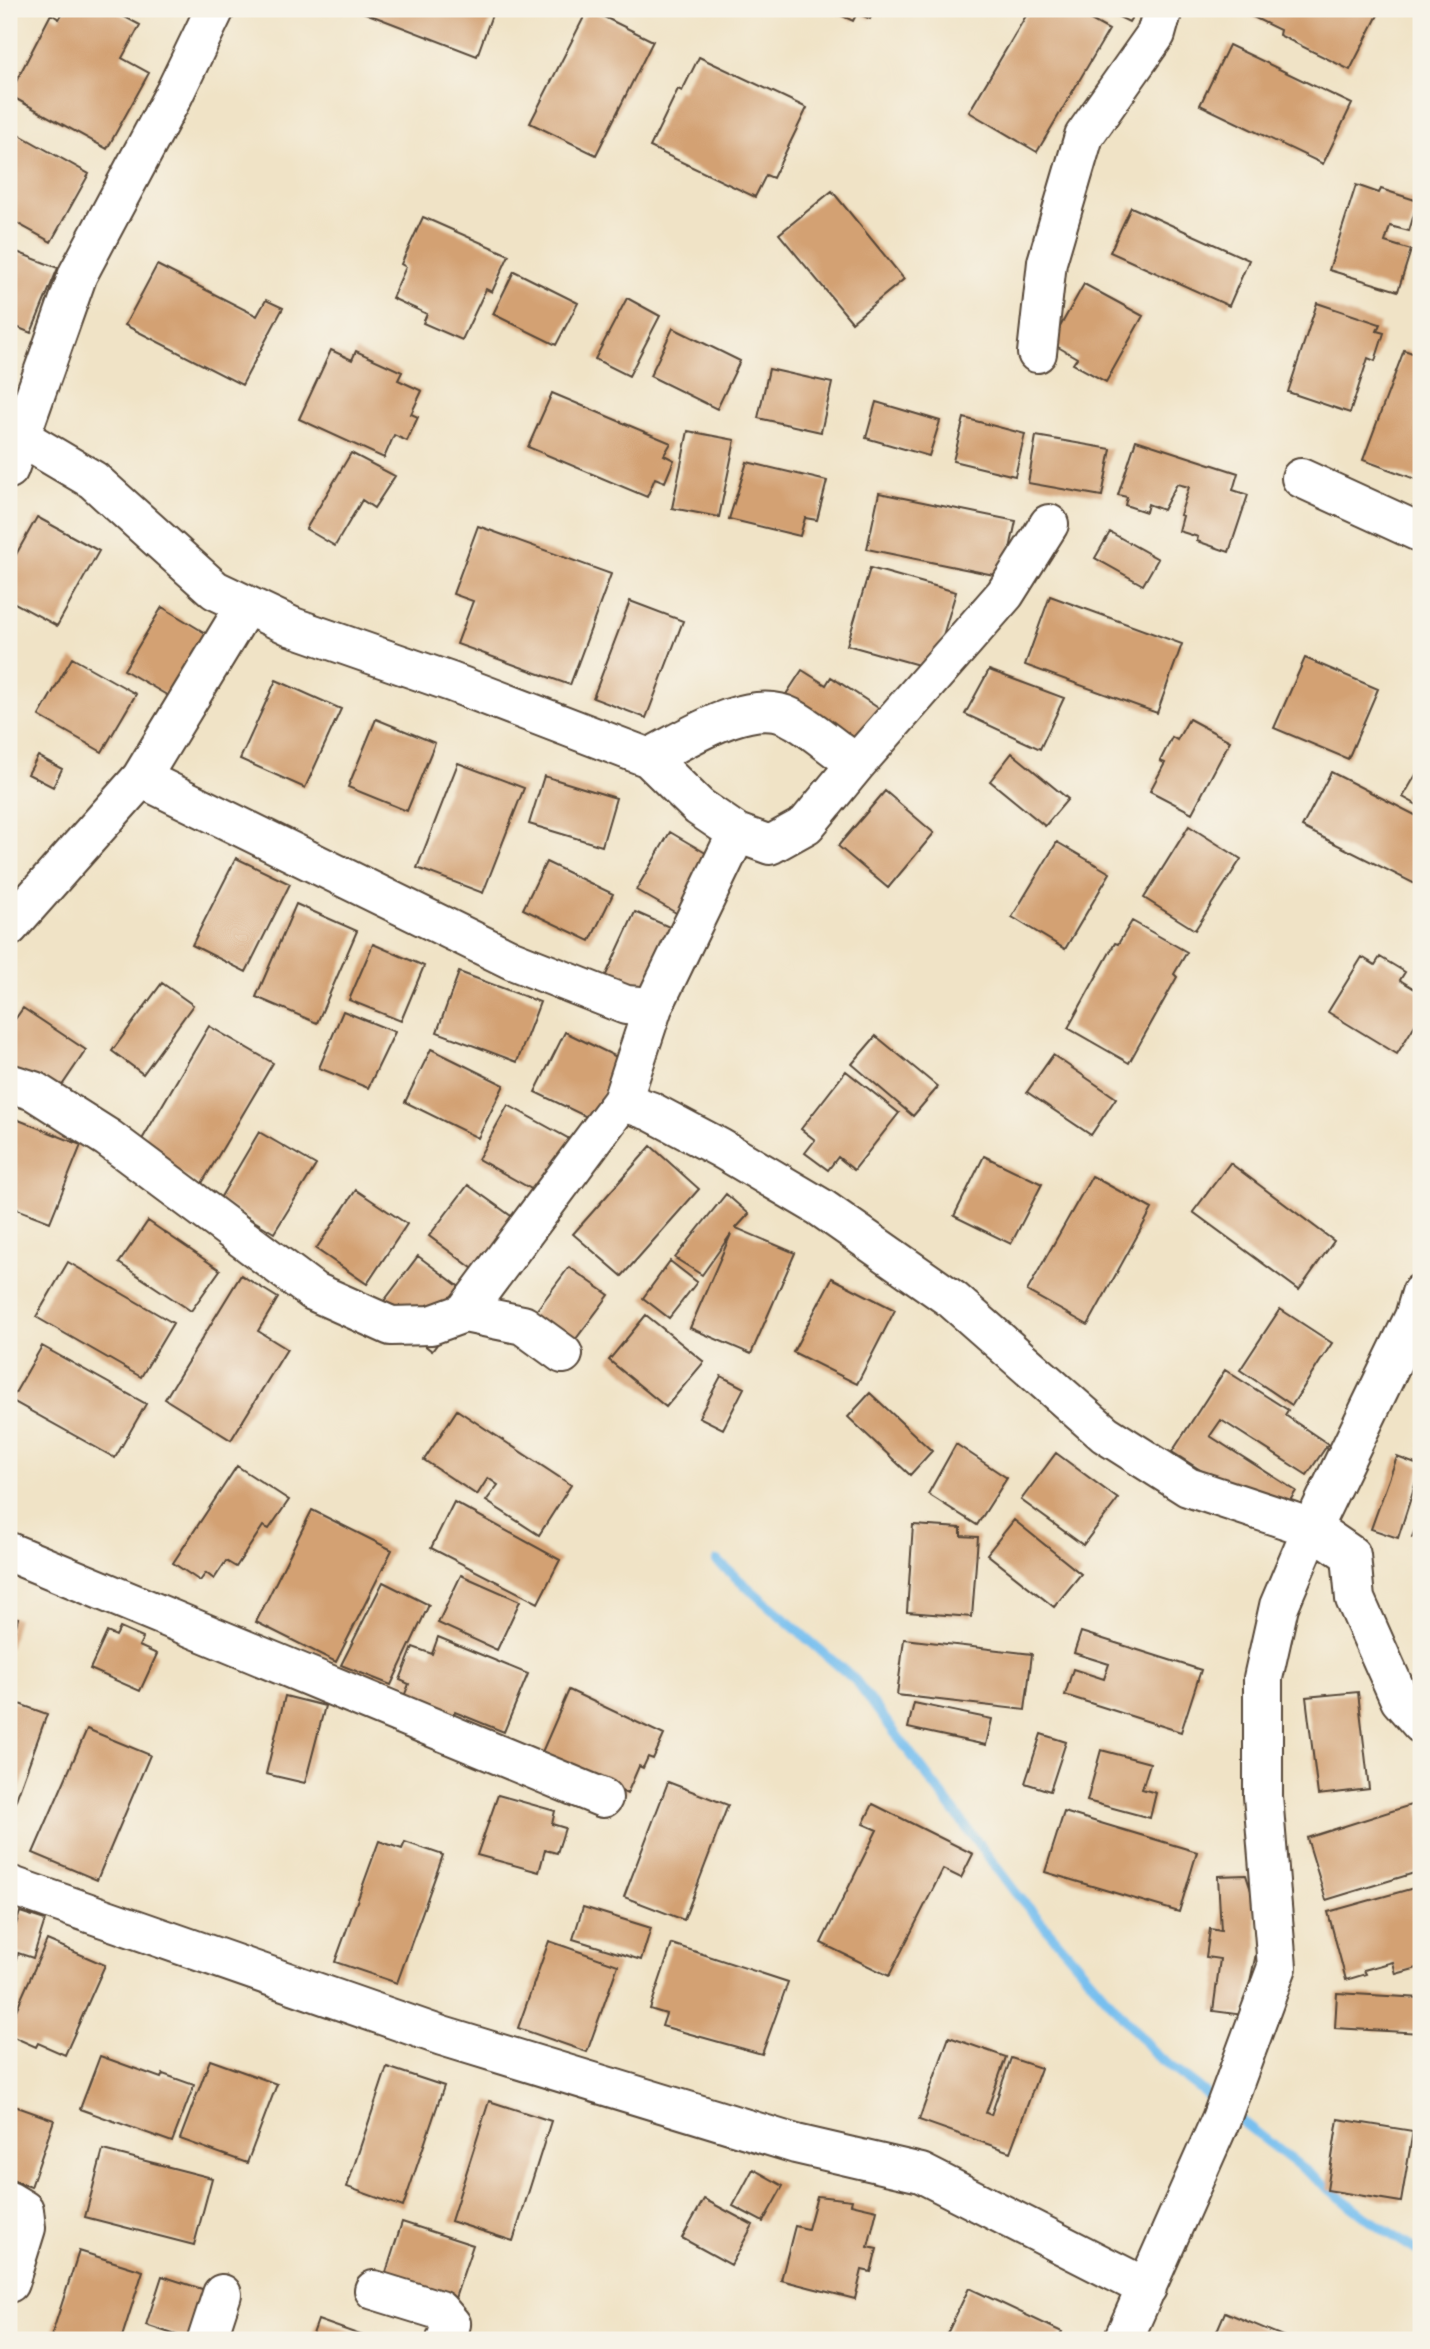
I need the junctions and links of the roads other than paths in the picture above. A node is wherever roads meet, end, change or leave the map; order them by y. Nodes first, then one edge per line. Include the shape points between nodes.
1 (215, 9) edge
2 (1163, 9) edge
3 (1037, 353) dead end
4 (15, 453) edge
5 (1301, 478) dead end
6 (1049, 524) dead end
7 (1421, 533) edge
8 (246, 605) junction
9 (649, 758) junction
10 (857, 763) junction
11 (141, 778) junction
12 (737, 833) junction
13 (9, 926) edge
14 (653, 1007) junction
15 (9, 1083) edge
16 (622, 1101) junction
17 (1419, 1310) edge
18 (464, 1314) junction
19 (563, 1354) dead end
20 (1312, 1528) junction
21 (9, 1552) edge
22 (1421, 1724) edge
23 (603, 1798) dead end
24 (9, 1885) edge
25 (9, 2201) edge
26 (9, 2283) edge
27 (1147, 2288) junction
28 (374, 2290) dead end
29 (222, 2294) dead end
30 (207, 2340) edge
31 (446, 2340) edge
32 (1124, 2340) edge

1 - 4 street via 78,274
2 - 3 street via 1156,34 1084,136 1047,262
4 - 8 street via 93,480 215,590
5 - 7 street
6 - 10 street via 1005,594
8 - 9 street via 293,627
8 - 11 street
9 - 10 street via 715,724 759,709 789,716
9 - 12 street via 699,807
10 - 12 street via 806,825 770,845
11 - 13 street
11 - 14 street via 512,960 626,1005
12 - 14 street
14 - 16 street
15 - 18 street via 34,1091 108,1138 313,1290 391,1326 431,1325
16 - 18 street
16 - 20 street via 650,1111 820,1207 953,1300 1105,1434 1188,1487
17 - 20 street
18 - 19 street via 523,1325
20 - 22 street via 1351,1555 1355,1599 1401,1700
20 - 27 street via 1279,1606 1263,1678 1263,1796 1277,1967 1222,2119
21 - 23 street
24 - 27 street via 442,2036 796,2144 921,2173
25 - 26 street via 24,2210 26,2228
27 - 32 street
28 - 31 street via 439,2310 450,2324
29 - 30 street

